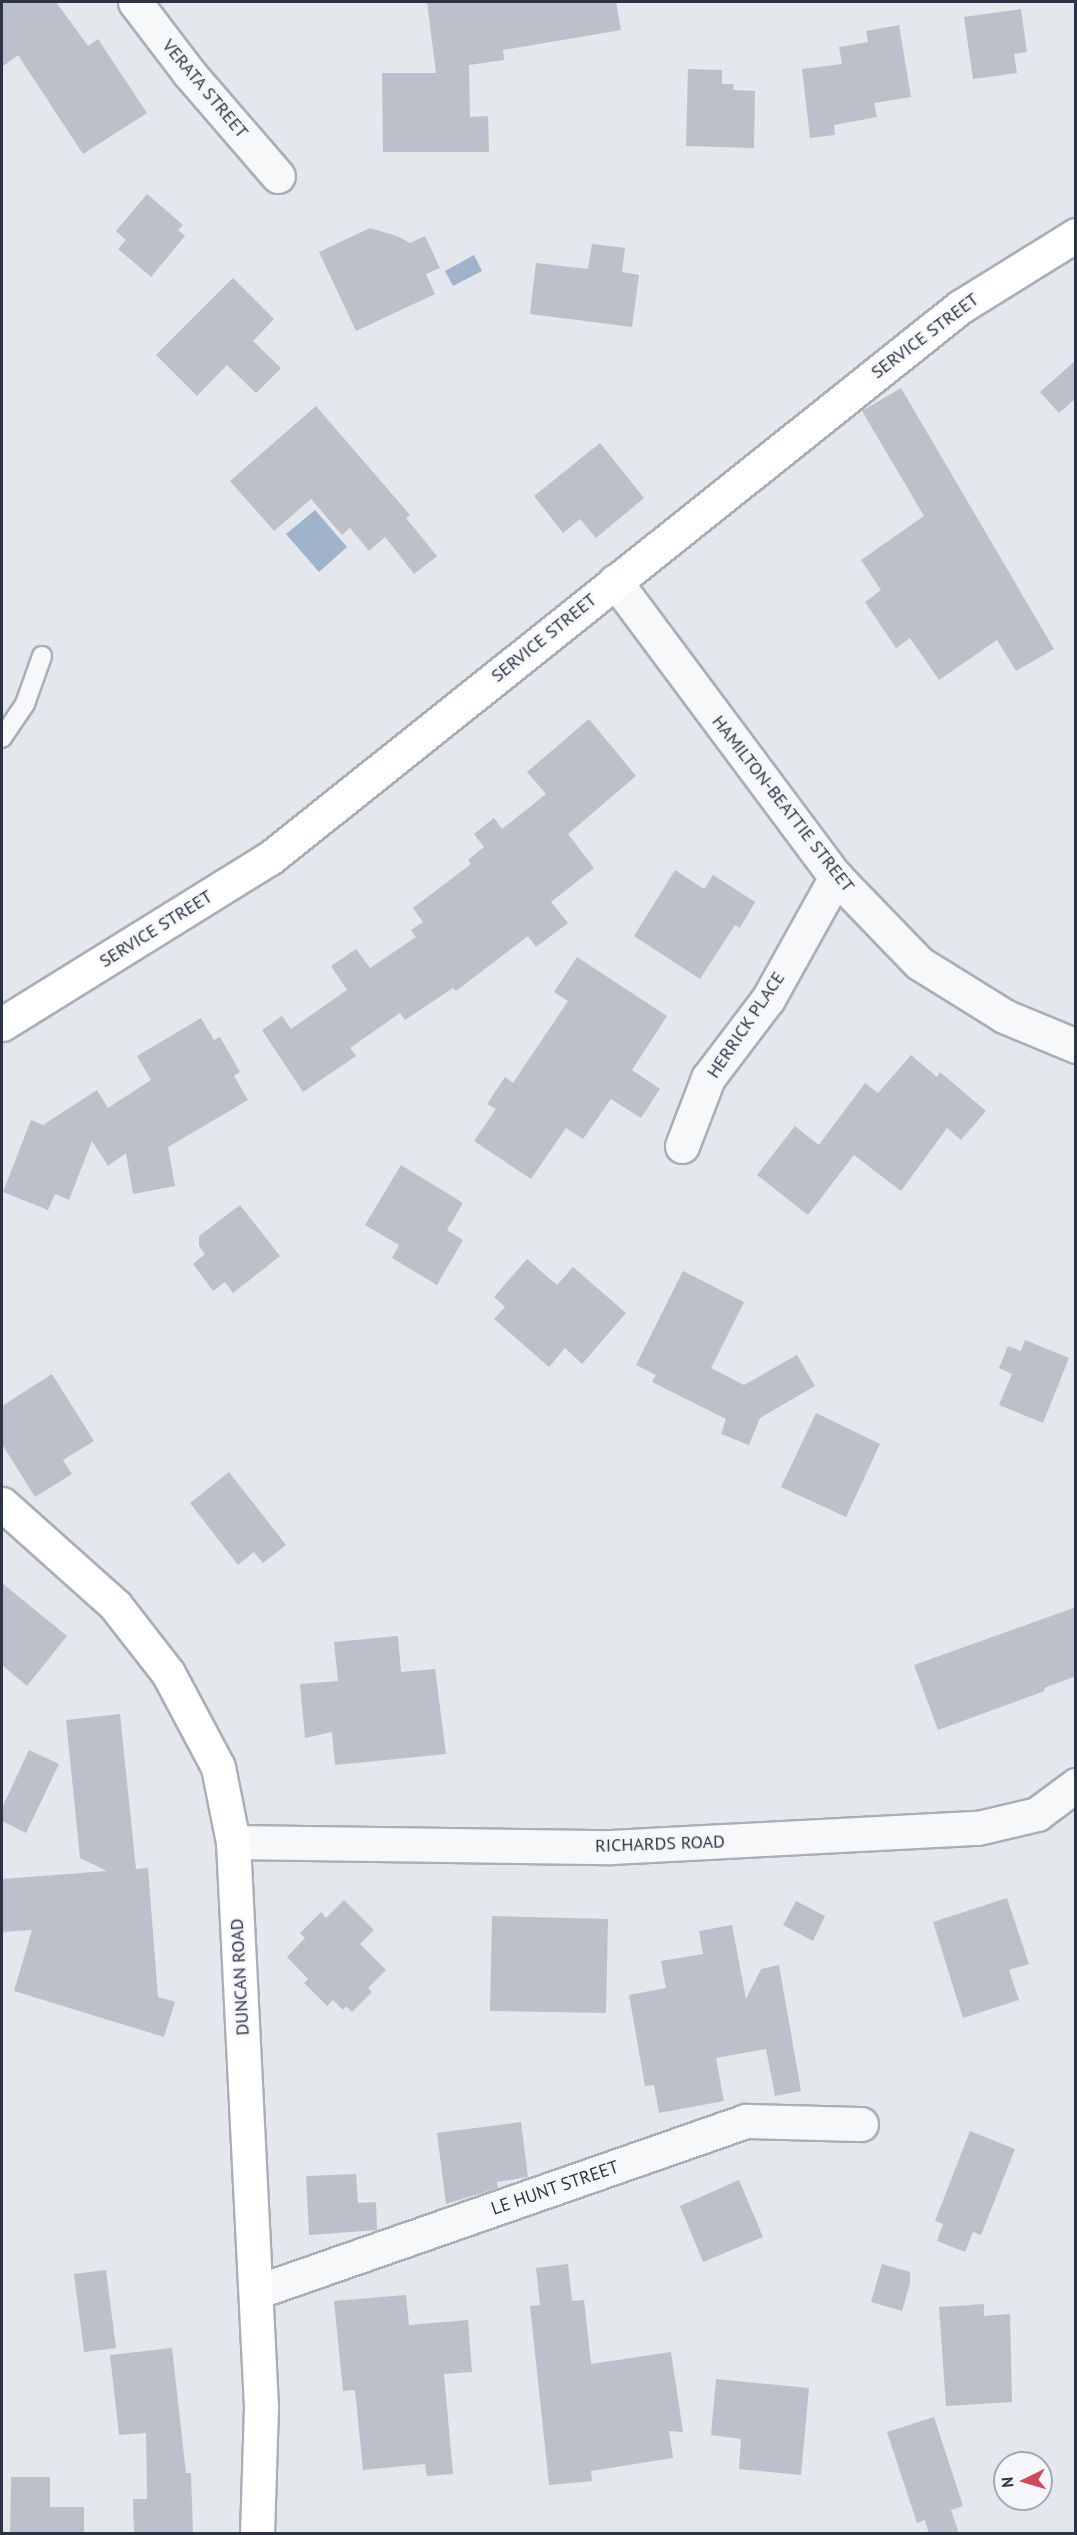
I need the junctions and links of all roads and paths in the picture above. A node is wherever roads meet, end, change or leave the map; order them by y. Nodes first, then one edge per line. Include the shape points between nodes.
1 (135, 2) edge
2 (278, 176) dead end
3 (1076, 235) edge
4 (615, 581) junction
5 (42, 656) dead end
6 (2, 738) edge
7 (836, 877) junction
8 (2, 1024) edge
9 (1076, 1046) edge
10 (682, 1146) dead end
11 (2, 1504) edge
12 (1076, 1785) edge
13 (233, 1842) junction
14 (861, 2124) dead end
15 (256, 2292) junction
16 (257, 2534) edge

1 - 2 street, VERATA STREET via 189,73
3 - 4 main road, SERVICE STREET via 960,307
4 - 7 street, HAMILTON-BEATTIE STREET
4 - 8 main road, SERVICE STREET via 270,858
5 - 6 lane via 25,704
7 - 9 street, HAMILTON-BEATTIE STREET via 919,963 1004,1016
7 - 10 street, HERRICK PLACE via 768,999 708,1078
11 - 13 main road, DUNCAN ROAD via 116,1605 168,1673 218,1767
12 - 13 street, RICHARDS ROAD via 1037,1814 978,1828 611,1847
13 - 15 main road, DUNCAN ROAD
14 - 15 street, LE HUNT STREET via 746,2121
15 - 16 main road, DUNCAN ROAD via 261,2407

